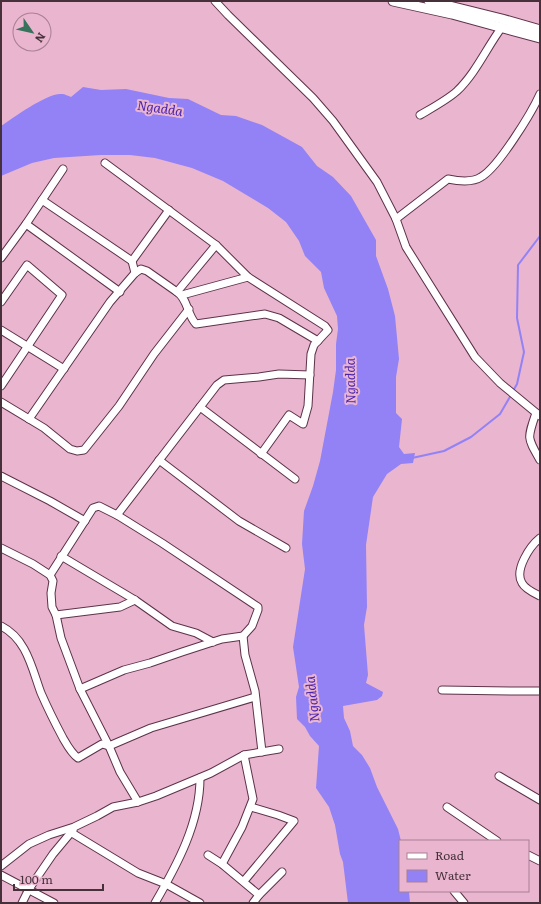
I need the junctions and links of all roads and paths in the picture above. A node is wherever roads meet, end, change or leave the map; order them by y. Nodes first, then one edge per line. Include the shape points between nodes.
1 (215, 1) edge
2 (393, 1) edge
3 (429, 1) edge
4 (502, 27) junction
5 (540, 30) edge
6 (540, 38) edge
7 (540, 94) edge
8 (420, 115) dead end
9 (105, 163) dead end
10 (63, 169) dead end
11 (42, 200) junction
12 (169, 210) junction
13 (396, 219) junction
14 (26, 224) junction
15 (216, 245) junction
16 (1, 258) edge
17 (132, 261) junction
18 (135, 273) junction
19 (248, 277) junction
20 (120, 292) junction
21 (180, 294) junction
22 (1, 302) edge
23 (189, 309) junction
24 (1, 330) edge
25 (318, 341) junction
26 (28, 347) junction
27 (64, 369) junction
28 (310, 375) junction
29 (1, 386) edge
30 (1, 402) edge
31 (200, 407) junction
32 (538, 415) edge
33 (29, 420) junction
34 (261, 454) junction
35 (159, 460) junction
36 (540, 460) edge
37 (1, 476) edge
38 (295, 479) dead end
39 (117, 515) junction
40 (85, 521) junction
41 (540, 538) edge
42 (1, 548) edge
43 (286, 548) dead end
44 (61, 556) junction
45 (50, 575) junction
46 (540, 596) edge
47 (135, 600) junction
48 (56, 614) junction
49 (1, 626) edge
50 (243, 636) junction
51 (213, 642) junction
52 (80, 689) junction
53 (442, 690) dead end
54 (540, 691) edge
55 (255, 697) junction
56 (109, 746) junction
57 (279, 749) dead end
58 (262, 752) junction
59 (244, 755) junction
60 (499, 776) dead end
61 (200, 778) junction
62 (540, 800) edge
63 (138, 802) junction
64 (447, 806) dead end
65 (250, 807) junction
66 (73, 830) junction
67 (496, 840) edge
68 (208, 855) dead end
69 (529, 855) edge
70 (540, 860) edge
71 (222, 864) junction
72 (1, 866) edge
73 (282, 872) dead end
74 (1, 875) edge
75 (244, 881) junction
76 (166, 884) junction
77 (29, 889) junction
78 (455, 892) edge
79 (259, 895) junction
80 (22, 903) edge
81 (54, 903) edge
82 (155, 903) edge
83 (200, 903) edge
84 (253, 903) edge
85 (464, 903) edge

1 - 13 street via 333,121 377,182
2 - 4 main road
3 - 5 main road
4 - 6 main road
4 - 8 street via 470,76 456,92
7 - 13 street via 513,139 494,166 482,177 458,181 448,179
9 - 12 street
10 - 11 street
11 - 14 street
11 - 17 street
12 - 15 street
12 - 17 street
13 - 32 street via 406,247 475,356 500,383
14 - 16 street
14 - 20 street
15 - 19 street
15 - 21 street
17 - 18 street
18 - 20 street
18 - 21 street via 141,269 147,271
19 - 21 street
19 - 25 street via 325,326 328,330
20 - 27 street via 110,302
21 - 23 street
22 - 26 street via 27,265 61,293
23 - 25 street via 196,324 265,314
23 - 33 street via 84,450 70,449 44,428
24 - 26 street
25 - 28 street via 311,354
26 - 27 street
26 - 29 street
27 - 33 street
28 - 31 street via 279,374 224,380 217,384
28 - 34 street via 308,406 303,424 289,415
30 - 33 street
31 - 34 street
31 - 35 street
32 - 36 street via 528,439
34 - 38 street
35 - 39 street
35 - 43 street via 240,522
37 - 40 street
39 - 40 street via 96,506
39 - 50 street via 258,607 252,626
40 - 44 street
41 - 46 street via 523,560 520,572 523,586
42 - 45 street
44 - 45 street
44 - 47 street
45 - 48 street via 52,607
47 - 48 street via 120,607
47 - 51 street via 172,626
48 - 52 street via 61,638
49 - 56 street via 10,631 24,648 53,720 75,756 78,758 102,744
50 - 51 street
50 - 55 street
51 - 52 street via 150,664 124,670
52 - 56 street
53 - 54 street
55 - 56 street via 151,728
55 - 58 street
56 - 63 street via 120,772
57 - 58 street
58 - 59 street
59 - 61 street
59 - 65 street via 253,799
60 - 62 street
61 - 63 street
61 - 76 street via 198,801 191,828
63 - 66 street via 114,806
64 - 67 street
65 - 71 street
65 - 75 street via 294,821
66 - 72 street via 49,835 29,844
66 - 76 street via 130,868
66 - 77 street
68 - 71 street
69 - 70 street
71 - 75 street
73 - 79 street
74 - 77 street
75 - 79 street
76 - 82 street
76 - 83 street
77 - 80 street
77 - 81 street
78 - 85 street
79 - 84 street

